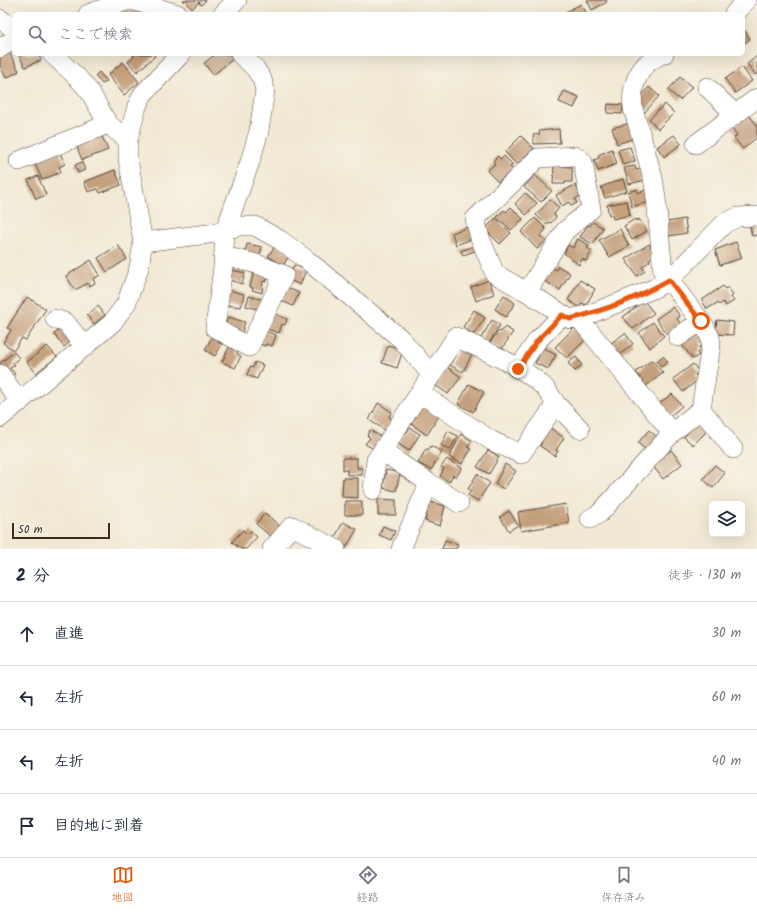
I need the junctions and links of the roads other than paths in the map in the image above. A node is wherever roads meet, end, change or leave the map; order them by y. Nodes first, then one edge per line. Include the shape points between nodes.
1 (237, 0) edge
2 (746, 0) edge
3 (169, 7) edge
4 (94, 12) edge
5 (225, 12) edge
6 (736, 12) edge
7 (0, 19) edge
8 (12, 28) edge
9 (12, 41) edge
10 (0, 48) edge
11 (54, 56) edge
12 (179, 56) edge
13 (242, 56) edge
14 (652, 57) edge
15 (707, 87) dead end
16 (757, 98) edge
17 (735, 114) junction
18 (108, 124) junction
19 (128, 140) junction
20 (696, 144) dead end
21 (19, 161) dead end
22 (757, 216) edge
23 (225, 231) junction
24 (143, 242) junction
25 (224, 256) junction
26 (669, 280) junction
27 (527, 292) junction
28 (570, 316) junction
29 (55, 319) dead end
30 (701, 321) junction
31 (678, 337) dead end
32 (85, 347) junction
33 (518, 369) junction
34 (0, 374) edge
35 (431, 374) junction
36 (420, 393) junction
37 (20, 402) junction
38 (556, 404) junction
39 (701, 409) junction
40 (0, 418) edge
41 (580, 429) dead end
42 (672, 433) junction
43 (733, 450) dead end
44 (382, 451) junction
45 (428, 483) junction
46 (373, 490) dead end
47 (460, 503) dead end
48 (590, 519) dead end
49 (272, 549) edge
50 (336, 549) edge
51 (401, 549) edge

1 - 5 street
2 - 6 street
3 - 4 street via 126,1
7 - 8 street
9 - 10 street
11 - 18 street via 90,92
12 - 19 street via 143,94
13 - 23 street via 255,68 265,90 259,131
14 - 26 street via 639,73 634,86 632,108 653,178 662,272
15 - 17 street
16 - 17 street
17 - 20 street
18 - 19 street
18 - 21 street
19 - 24 street via 128,159
22 - 26 street via 738,217 725,223
23 - 24 street
23 - 25 street
23 - 35 street via 239,226 255,226 280,240 401,339
24 - 32 street via 139,268 126,304 112,323
25 - 25 street via 215,328 249,347 284,275 258,264
26 - 28 street via 590,314
26 - 30 street
27 - 27 street via 565,232 591,209 583,162 576,156 538,158 475,219 495,274
27 - 28 street
28 - 33 street via 537,341
28 - 42 street
29 - 32 street via 66,323
30 - 31 street
30 - 39 street via 710,337 711,345
32 - 37 street
33 - 35 street via 456,337
33 - 38 street via 544,387
34 - 37 street
35 - 36 street
36 - 38 street via 492,441 521,454
36 - 44 street
37 - 40 street
38 - 41 street
39 - 42 street
39 - 43 street
42 - 48 street via 600,513
44 - 45 street
44 - 46 street via 376,460
45 - 47 street
45 - 51 street
49 - 50 street via 292,526

